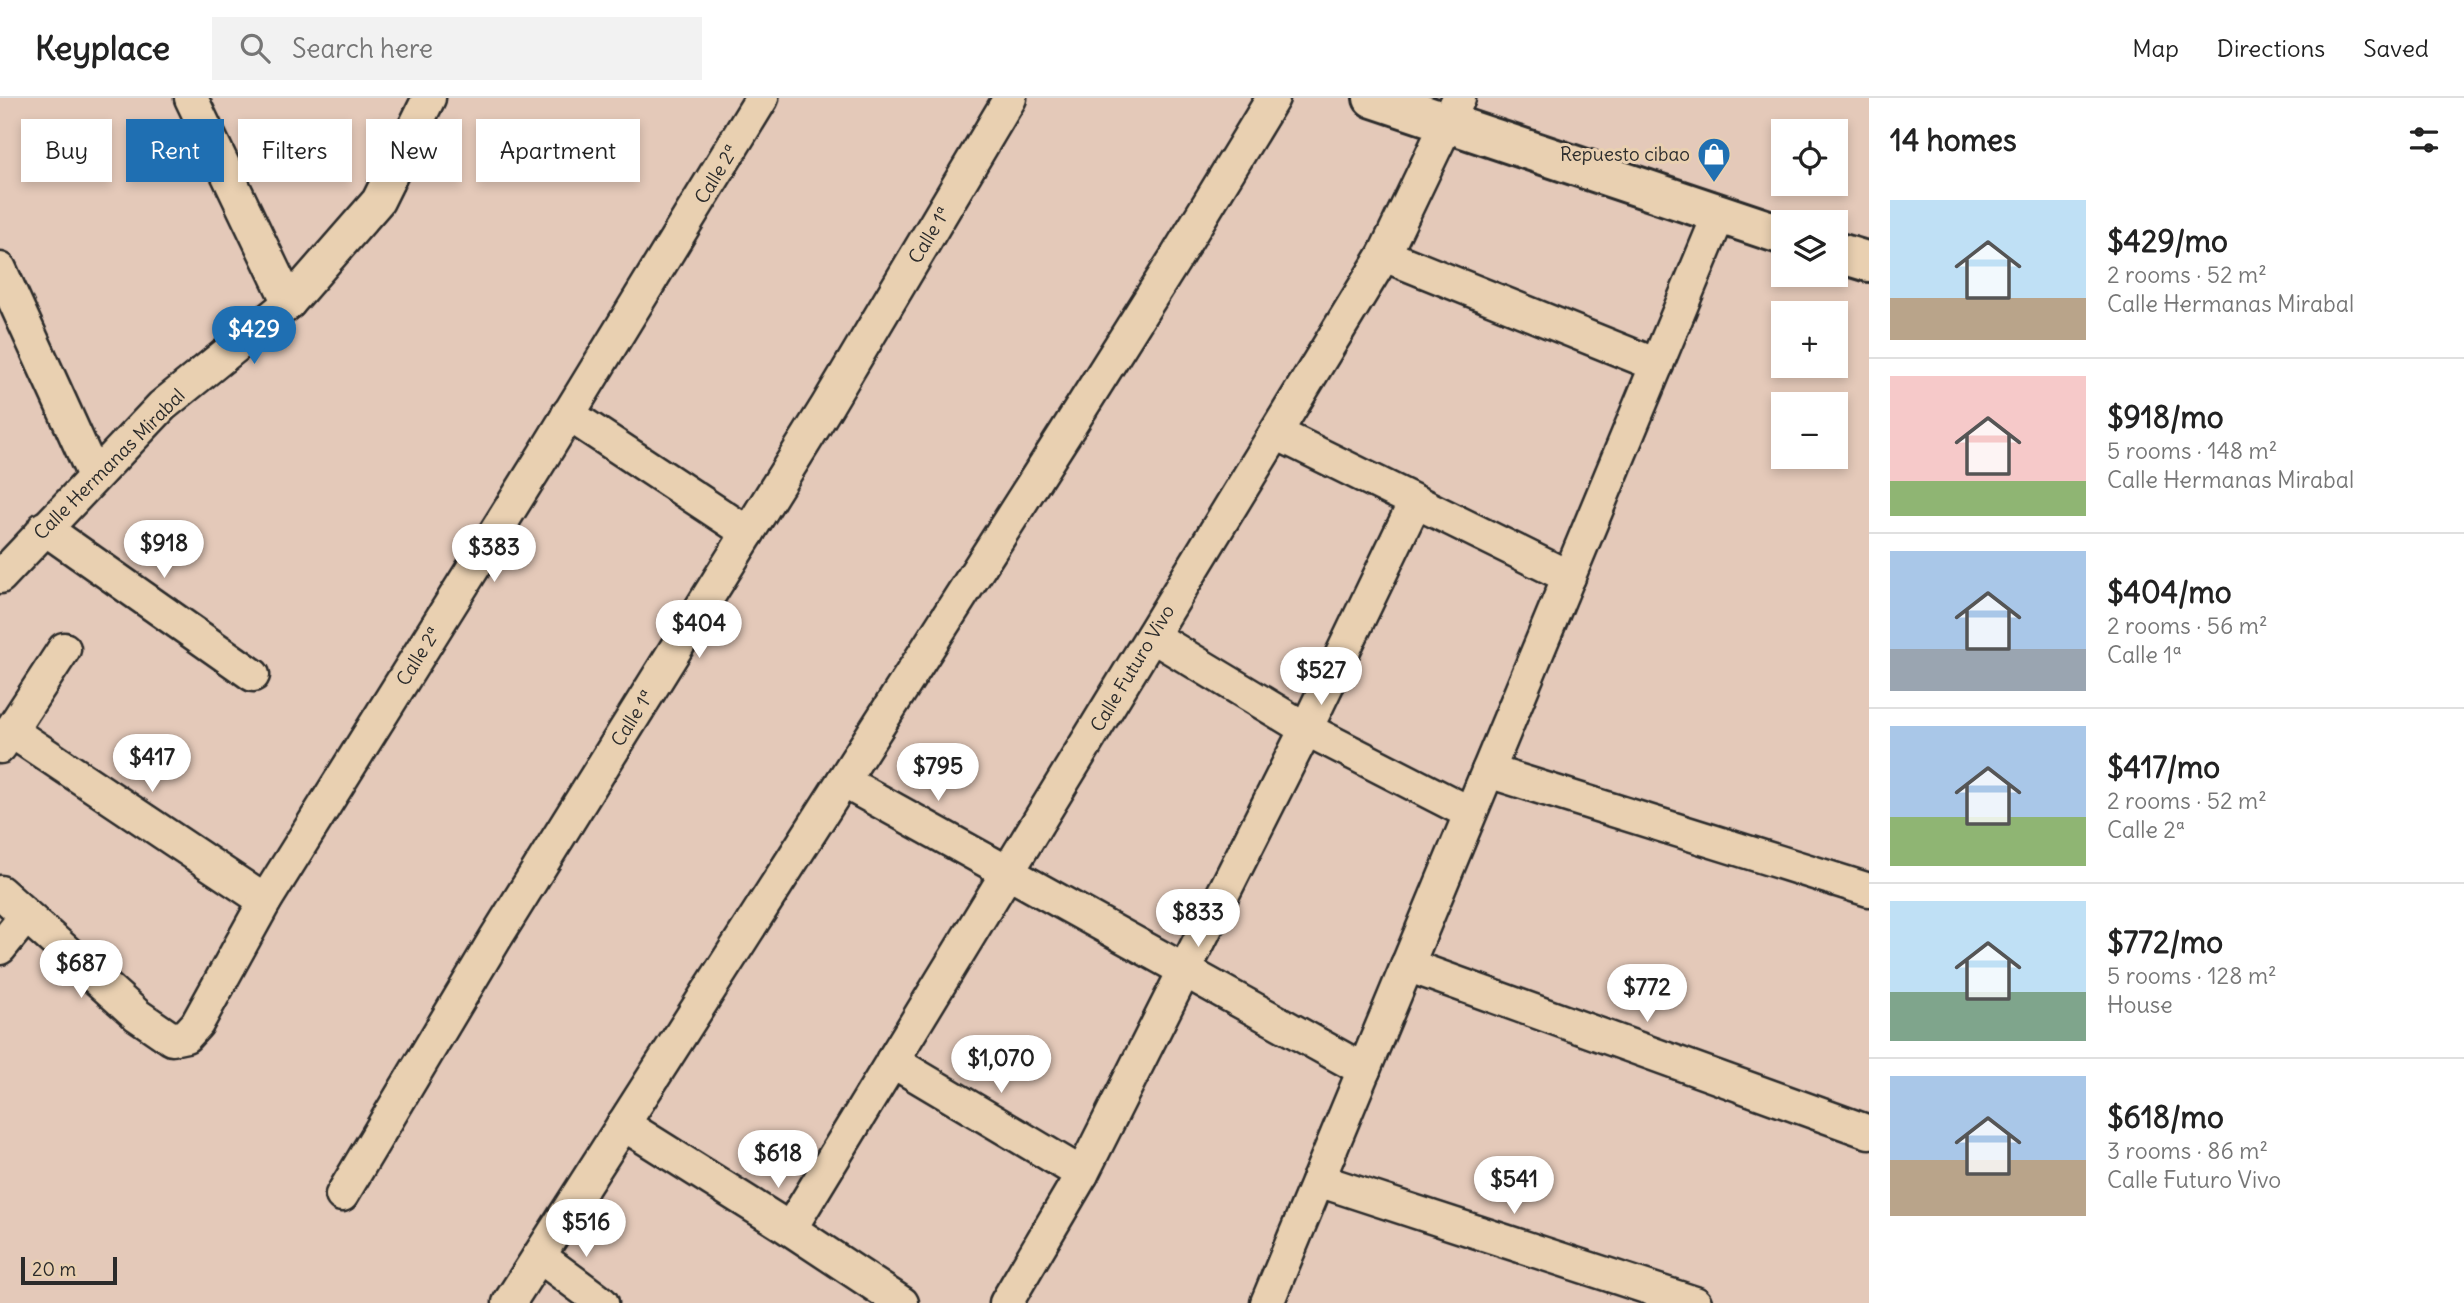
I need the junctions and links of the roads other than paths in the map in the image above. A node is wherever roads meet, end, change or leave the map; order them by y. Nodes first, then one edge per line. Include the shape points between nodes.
1 (191, 98) edge
2 (429, 98) edge
3 (762, 98) edge
4 (1010, 98) edge
5 (1273, 98) edge
6 (1373, 98) edge
7 (1454, 110) edge
8 (1719, 215) junction
9 (1771, 231) edge
10 (1384, 255) junction
11 (1848, 256) edge
12 (1869, 262) edge
13 (0, 269) edge
14 (289, 303) junction
15 (1657, 365) junction
16 (568, 414) junction
17 (1276, 433) junction
18 (94, 476) junction
19 (1415, 502) junction
20 (44, 528) junction
21 (748, 533) junction
22 (0, 577) edge
23 (1569, 577) junction
24 (1152, 636) junction
25 (64, 649) dead end
26 (253, 675) dead end
27 (1306, 729) junction
28 (6, 739) edge
29 (1488, 771) junction
30 (843, 781) junction
31 (1470, 813) junction
32 (1008, 872) junction
33 (1869, 890) edge
34 (0, 892) edge
35 (265, 901) junction
36 (26, 915) junction
37 (0, 948) edge
38 (1407, 965) junction
39 (1183, 971) junction
40 (892, 1061) junction
41 (1364, 1070) junction
42 (623, 1124) junction
43 (1869, 1132) edge
44 (1082, 1174) junction
45 (1318, 1180) junction
46 (342, 1195) dead end
47 (790, 1229) junction
48 (539, 1256) junction
49 (509, 1303) edge
50 (602, 1303) edge
51 (902, 1303) edge
52 (1006, 1303) edge
53 (1267, 1303) edge
54 (1695, 1303) edge

1 - 14 street
2 - 14 street, Calle Hermanas Mirabal via 378,201
3 - 16 street, Calle 2ª
4 - 21 street, Calle 1ª
5 - 30 street
6 - 7 main road
7 - 8 main road
7 - 10 street, Calle Futuro Vivo
8 - 9 main road
8 - 15 street
10 - 15 street
10 - 17 street, Calle Futuro Vivo
11 - 12 main road
13 - 18 street
14 - 18 street, Calle Hermanas Mirabal via 162,406
15 - 23 street
16 - 21 street
16 - 35 street, Calle 2ª
17 - 19 street
17 - 24 street, Calle Futuro Vivo
18 - 20 street, Calle Hermanas Mirabal
19 - 23 street
19 - 27 street
20 - 22 street, Calle Hermanas Mirabal
20 - 26 street
21 - 46 street, Calle 1ª
23 - 29 street
24 - 27 street
24 - 32 street, Calle Futuro Vivo
25 - 28 street
27 - 31 street
27 - 39 street
28 - 35 street
29 - 31 street
29 - 33 street
30 - 32 street
30 - 42 street
31 - 38 street
32 - 39 street
32 - 40 street, Calle Futuro Vivo
34 - 36 street
35 - 36 street, Calle 2ª via 197,1024 186,1036 172,1039 137,1015
36 - 37 street
38 - 41 street
38 - 43 street
39 - 41 street
39 - 44 street
40 - 44 street
40 - 47 street, Calle Futuro Vivo
41 - 45 street
42 - 47 street
42 - 48 street
44 - 52 street
45 - 53 street
45 - 54 street
47 - 51 street
48 - 49 street
48 - 50 street

